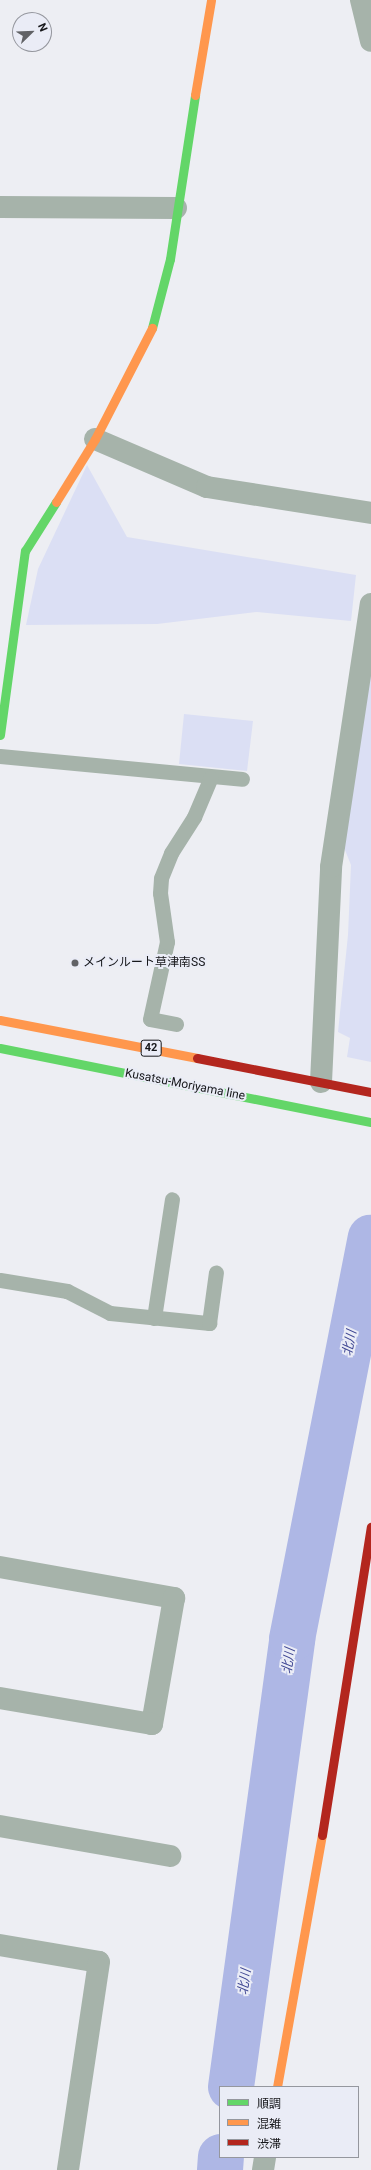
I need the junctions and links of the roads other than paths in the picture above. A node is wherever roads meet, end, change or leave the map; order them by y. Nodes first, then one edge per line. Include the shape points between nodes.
1 (211, 0) edge
2 (361, 0) edge
3 (371, 41) edge
4 (0, 207) edge
5 (176, 208) junction
6 (95, 439) junction
7 (371, 513) edge
8 (371, 604) edge
9 (7, 642) edge
10 (0, 735) edge
11 (0, 756) edge
12 (211, 777) junction
13 (242, 780) dead end
14 (0, 1020) edge
15 (176, 1024) dead end
16 (0, 1048) edge
17 (311, 1080) junction
18 (371, 1092) edge
19 (371, 1122) edge
20 (172, 1199) dead end
21 (216, 1272) dead end
22 (0, 1280) edge
23 (154, 1318) junction
24 (371, 1528) edge
25 (0, 1567) edge
26 (0, 1698) edge
27 (0, 1826) edge
28 (170, 1856) dead end
29 (0, 1945) edge
30 (277, 2086) edge
31 (265, 2158) edge
32 (68, 2170) edge
33 (263, 2170) edge

1 - 5 street
2 - 3 street
4 - 5 street
5 - 6 street via 170,259 156,320
6 - 7 street via 206,487
6 - 9 street via 25,551
8 - 17 street via 331,866
9 - 10 street
11 - 12 lane
12 - 13 lane
12 - 15 lane via 194,817 171,853 161,878 160,893 167,942 150,1019
14 - 17 street, 42
16 - 19 street, Kusatsu-Moriyama line
17 - 18 street, 42
20 - 23 lane
21 - 23 lane via 209,1323
22 - 23 lane via 67,1291 110,1313
24 - 30 street via 309,1911
25 - 26 street via 174,1598 152,1724
27 - 28 street
29 - 32 street via 99,1962
31 - 33 street

